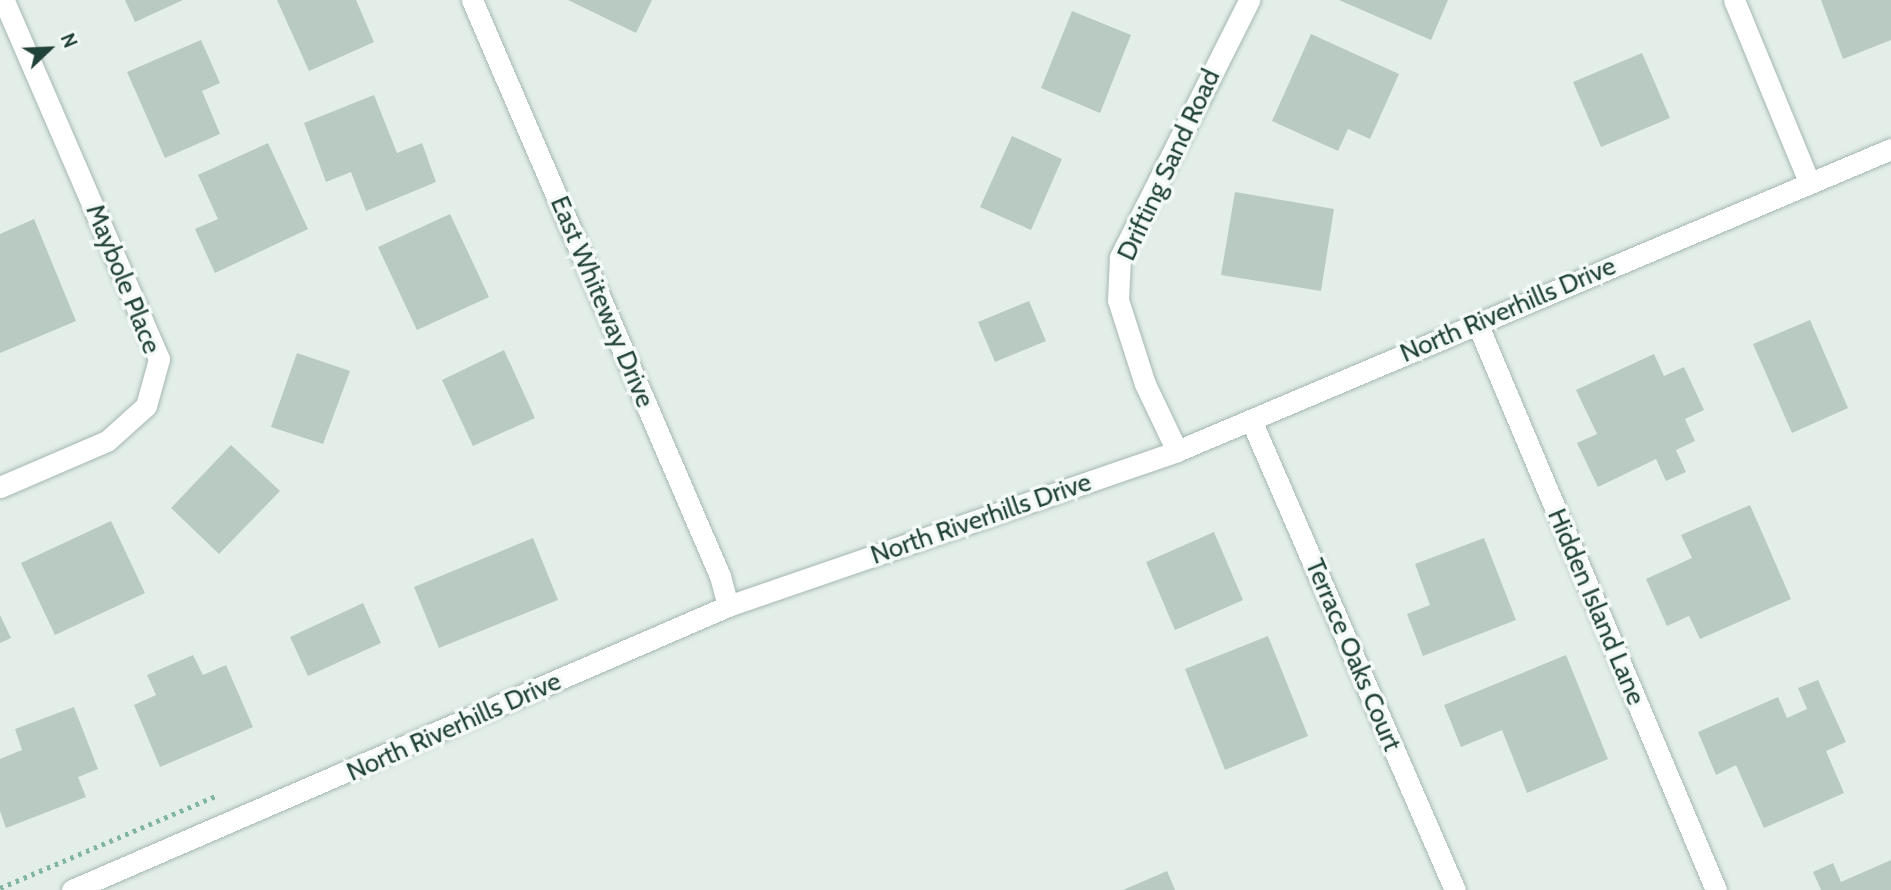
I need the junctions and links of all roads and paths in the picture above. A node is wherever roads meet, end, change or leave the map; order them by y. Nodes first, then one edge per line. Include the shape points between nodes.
1 (4, 0) edge
2 (472, 0) edge
3 (1249, 0) edge
4 (1734, 0) edge
5 (1891, 149) edge
6 (1809, 182) junction
7 (1477, 323) junction
8 (1251, 420) junction
9 (1177, 451) junction
10 (0, 487) edge
11 (728, 606) junction
12 (72, 890) edge
13 (1455, 890) edge
14 (1716, 890) edge

1 - 10 street, Maybole Place via 159,359 146,406 107,441
2 - 11 street, East Whiteway Drive via 720,576
3 - 9 street, Drifting Sand Road via 1120,257 1118,300 1145,384
4 - 6 street
5 - 6 street, North Riverhills Drive
6 - 7 street, North Riverhills Drive
7 - 8 street, North Riverhills Drive
7 - 14 street, Hidden Island Lane
8 - 9 street, North Riverhills Drive
8 - 13 street, Terrace Oaks Court
9 - 11 street, North Riverhills Drive
11 - 12 street, North Riverhills Drive

